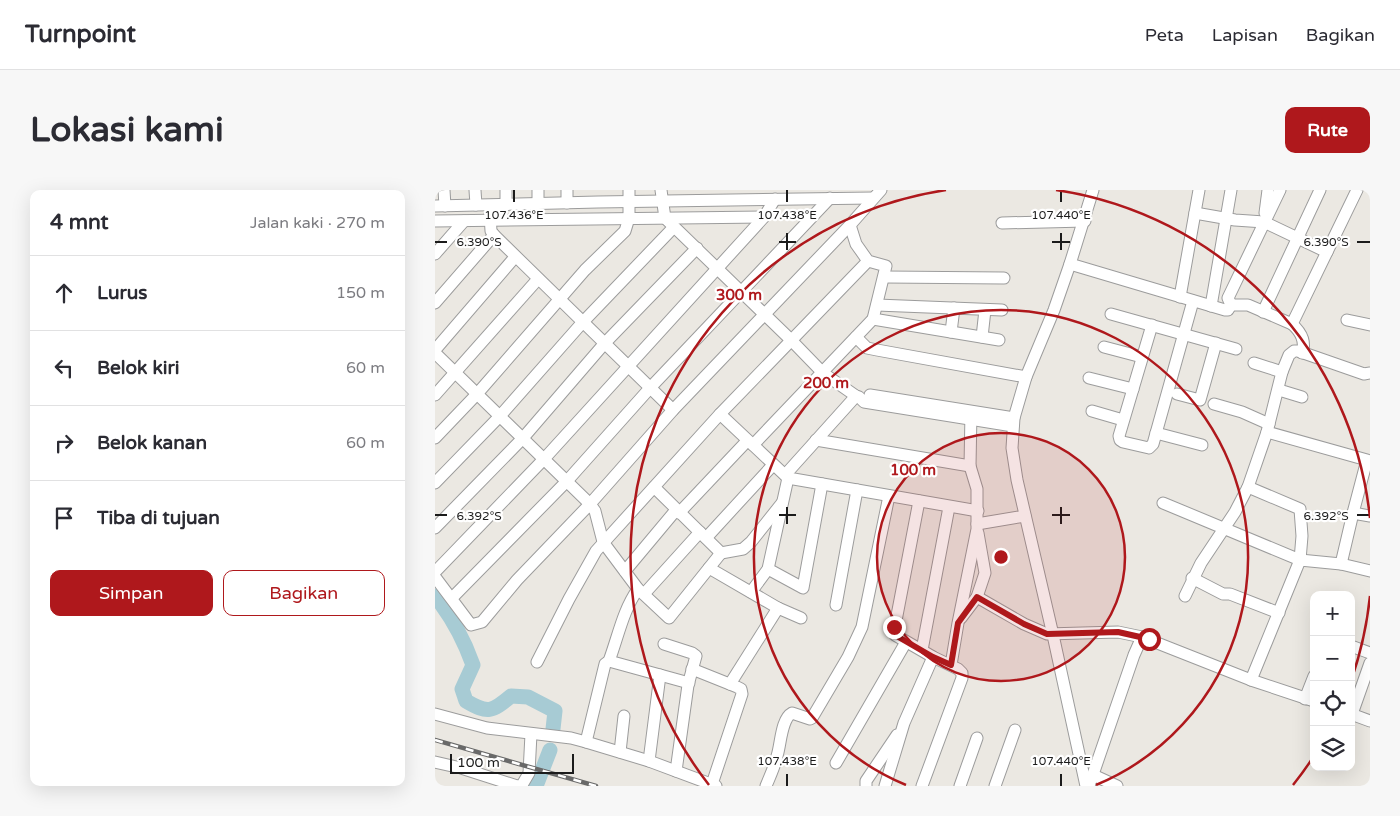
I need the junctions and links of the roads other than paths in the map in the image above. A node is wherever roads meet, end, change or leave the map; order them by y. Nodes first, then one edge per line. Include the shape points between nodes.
1 (445, 190) edge
2 (475, 190) edge
3 (506, 190) edge
4 (538, 190) edge
5 (567, 190) edge
6 (1093, 190) edge
7 (1199, 190) edge
8 (1231, 190) edge
9 (1268, 190) edge
10 (1280, 190) edge
11 (1320, 190) edge
12 (1357, 190) edge
13 (877, 193) edge
14 (816, 194) edge
15 (845, 194) edge
16 (691, 195) edge
17 (721, 195) edge
18 (754, 195) edge
19 (598, 196) edge
20 (629, 196) edge
21 (661, 196) edge
22 (781, 196) edge
23 (830, 198) junction
24 (538, 203) junction
25 (567, 203) junction
26 (490, 205) junction
27 (506, 205) junction
28 (440, 206) edge
29 (476, 206) junction
30 (1195, 213) junction
31 (764, 217) junction
32 (629, 218) junction
33 (665, 218) junction
34 (722, 218) junction
35 (1227, 218) junction
36 (490, 220) junction
37 (435, 221) edge
38 (464, 221) junction
39 (1085, 221) junction
40 (1264, 222) junction
41 (1002, 223) dead end
42 (674, 226) junction
43 (850, 226) junction
44 (494, 235) junction
45 (1297, 238) junction
46 (697, 248) junction
47 (1327, 252) junction
48 (435, 254) edge
49 (515, 257) junction
50 (867, 261) junction
51 (1070, 264) junction
52 (717, 268) junction
53 (885, 277) junction
54 (1004, 278) dead end
55 (538, 279) junction
56 (740, 292) junction
57 (1214, 294) junction
58 (1180, 297) junction
59 (559, 300) junction
60 (1193, 301) junction
61 (1230, 302) junction
62 (435, 303) edge
63 (877, 305) junction
64 (1211, 306) junction
65 (954, 308) junction
66 (985, 310) junction
67 (1002, 310) dead end
68 (1263, 312) junction
69 (1111, 314) dead end
70 (765, 316) junction
71 (873, 319) junction
72 (1347, 320) dead end
73 (582, 323) junction
74 (1292, 324) junction
75 (1152, 325) junction
76 (1370, 325) edge
77 (951, 332) junction
78 (1183, 334) junction
79 (857, 337) junction
80 (982, 337) junction
81 (791, 340) junction
82 (999, 340) dead end
83 (1217, 343) junction
84 (605, 344) junction
85 (1104, 347) dead end
86 (1237, 349) dead end
87 (435, 352) edge
88 (1302, 353) junction
89 (1142, 357) junction
90 (1254, 363) dead end
91 (628, 366) junction
92 (1282, 372) junction
93 (455, 373) junction
94 (823, 373) junction
95 (1370, 373) edge
96 (1026, 377) junction
97 (1089, 378) dead end
98 (650, 388) junction
99 (1133, 389) junction
100 (1279, 390) junction
101 (477, 394) junction
102 (1177, 394) dead end
103 (435, 395) edge
104 (857, 397) junction
105 (1302, 397) dead end
106 (1214, 404) dead end
107 (673, 410) junction
108 (1093, 411) dead end
109 (720, 414) junction
110 (500, 416) junction
111 (971, 416) junction
112 (1123, 420) junction
113 (1013, 422) junction
114 (1268, 428) junction
115 (1156, 433) junction
116 (435, 438) edge
117 (523, 438) junction
118 (816, 440) junction
119 (750, 443) junction
120 (1202, 445) dead end
121 (544, 459) junction
122 (1368, 461) edge
123 (773, 465) junction
124 (970, 466) junction
125 (786, 477) junction
126 (567, 481) junction
127 (435, 483) edge
128 (822, 484) junction
129 (654, 487) junction
130 (1248, 488) junction
131 (857, 490) junction
132 (889, 496) junction
133 (919, 501) junction
134 (1163, 503) dead end
135 (590, 504) junction
136 (782, 504) junction
137 (949, 506) junction
138 (678, 511) junction
139 (978, 511) junction
140 (1353, 513) junction
141 (1025, 516) junction
142 (1370, 516) edge
143 (977, 527) junction
144 (435, 528) edge
145 (1224, 529) junction
146 (703, 535) junction
147 (603, 542) junction
148 (721, 553) junction
149 (1300, 560) junction
150 (1341, 564) junction
151 (709, 568) junction
152 (768, 569) junction
153 (625, 571) junction
154 (1370, 571) edge
155 (435, 572) edge
156 (435, 577) edge
157 (1192, 578) junction
158 (641, 592) junction
159 (751, 592) junction
160 (1185, 596) dead end
161 (977, 597) junction
162 (452, 598) junction
163 (836, 605) dead end
164 (778, 608) junction
165 (1279, 613) junction
166 (801, 618) dead end
167 (958, 623) junction
168 (1053, 635) junction
169 (1142, 637) junction
170 (906, 642) junction
171 (664, 644) dead end
172 (1355, 647) edge
173 (922, 650) junction
174 (1370, 653) edge
175 (933, 657) junction
176 (609, 661) junction
177 (537, 662) dead end
178 (1370, 663) edge
179 (951, 665) junction
180 (692, 669) junction
181 (660, 675) junction
182 (1251, 680) junction
183 (689, 683) junction
184 (730, 684) junction
185 (1310, 700) edge
186 (1355, 706) edge
187 (435, 714) edge
188 (1355, 715) edge
189 (624, 716) dead end
190 (1370, 721) edge
191 (1015, 730) dead end
192 (531, 734) junction
193 (977, 738) dead end
194 (586, 742) junction
195 (620, 752) junction
196 (891, 753) junction
197 (649, 761) junction
198 (435, 762) edge
199 (836, 762) dead end
200 (676, 771) junction
201 (1090, 782) edge
202 (714, 785) edge
203 (513, 786) edge
204 (766, 786) edge
205 (866, 786) edge
206 (885, 786) edge
207 (922, 786) edge
208 (960, 786) edge
209 (995, 786) edge
210 (1117, 786) edge

1 - 28 street
2 - 29 street
3 - 27 street
4 - 24 street
5 - 25 street
6 - 39 street
7 - 30 street
8 - 35 street
9 - 40 street
10 - 40 street
11 - 45 street
12 - 47 street
13 - 15 street
13 - 43 street
14 - 22 street
14 - 23 street
15 - 23 street
16 - 17 street
16 - 21 street
17 - 18 street
17 - 34 street
18 - 22 street
19 - 20 street
19 - 25 street
20 - 21 street
20 - 32 street
21 - 33 street
22 - 31 street
23 - 56 street
24 - 25 street
24 - 27 street
26 - 27 street
26 - 29 street
26 - 36 street
28 - 29 street
30 - 35 street
30 - 58 street
31 - 34 street
31 - 52 street
32 - 33 street
32 - 36 street
32 - 59 street via 625,231
33 - 34 street
33 - 42 street
35 - 40 street
35 - 57 street
36 - 38 street
36 - 44 street
37 - 38 street
38 - 48 street
39 - 41 street
39 - 51 street
40 - 45 street
40 - 61 street
42 - 46 street
42 - 73 street
43 - 50 street
43 - 70 street
44 - 49 street
44 - 62 street
45 - 47 street
45 - 68 street
46 - 52 street
46 - 84 street
47 - 74 street
49 - 55 street
49 - 87 street
50 - 53 street via 886,266
50 - 81 street
51 - 58 street
51 - 96 street
52 - 56 street
52 - 91 street
53 - 54 street
53 - 63 street
55 - 59 street
55 - 93 street
56 - 70 street
56 - 98 street
57 - 61 street
57 - 64 street
58 - 60 street
59 - 73 street
59 - 101 street
60 - 64 street
60 - 78 street
61 - 64 street via 1230,308 1225,310
61 - 68 street
63 - 65 street
63 - 71 street
65 - 66 street
65 - 77 street
66 - 67 street
66 - 80 street
68 - 74 street
69 - 75 street
70 - 81 street
70 - 107 street
71 - 77 street
71 - 79 street
72 - 76 street
73 - 84 street
73 - 110 street
74 - 88 street via 1303,341
75 - 78 street
75 - 89 street
77 - 80 street
78 - 83 street
78 - 115 street
79 - 94 street
79 - 96 street via 867,348
80 - 82 street
81 - 94 street
81 - 109 street
83 - 86 street
83 - 102 street via 1200,400
84 - 91 street
84 - 117 street
85 - 89 street
87 - 93 street
88 - 92 street via 1291,352
88 - 95 street
89 - 99 street
90 - 92 street
91 - 98 street
91 - 121 street
92 - 100 street
93 - 101 street
93 - 103 street
94 - 104 street
94 - 119 street
96 - 113 street
97 - 99 street
98 - 107 street
98 - 126 street
99 - 112 street
100 - 105 street
100 - 114 street
101 - 110 street
101 - 116 street
104 - 111 street via 864,402
104 - 118 street
106 - 114 street via 1242,412
107 - 135 street
108 - 112 street
109 - 119 street
109 - 129 street
110 - 117 street
110 - 127 street
111 - 113 street
111 - 124 street
112 - 115 street via 1119,436 1123,442 1149,448
113 - 141 street via 1013,463
114 - 122 street
114 - 130 street
115 - 120 street
117 - 121 street
117 - 144 street
118 - 124 street
118 - 125 street
119 - 123 street
119 - 138 street
121 - 126 street
121 - 155 street
122 - 140 street
123 - 125 street
123 - 146 street
124 - 139 street via 977,489
125 - 128 street
125 - 136 street
126 - 135 street
126 - 162 street
128 - 131 street
128 - 152 street via 803,588
129 - 138 street
129 - 147 street
130 - 145 street
130 - 149 street via 1300,508
131 - 132 street
131 - 163 street
132 - 133 street
132 - 204 street via 864,619 855,643 812,718 792,713 788,716
133 - 137 street
133 - 170 street via 894,627 895,635
134 - 145 street
135 - 147 street
135 - 162 street via 517,580 482,622 471,625
136 - 148 street via 743,549
136 - 152 street
137 - 139 street
137 - 173 street
138 - 146 street
138 - 153 street
139 - 143 street
140 - 142 street
140 - 150 street
141 - 143 street
141 - 168 street
143 - 161 street via 985,573
143 - 167 street
145 - 149 street
145 - 157 street
146 - 148 street
146 - 158 street
147 - 153 street
147 - 177 street
148 - 151 street
149 - 150 street
149 - 165 street
150 - 154 street
151 - 158 street via 669,618
151 - 159 street
152 - 159 street
153 - 158 street
156 - 162 street
157 - 160 street
157 - 165 street via 1223,594
158 - 176 street via 623,619
159 - 164 street
161 - 167 street
161 - 168 street via 1024,624
164 - 166 street
164 - 184 street
165 - 182 street
167 - 179 street
168 - 169 street via 1118,632
168 - 201 street
169 - 182 street
169 - 201 street
170 - 173 street
170 - 199 street
171 - 180 street via 696,656
172 - 174 street
173 - 175 street
175 - 179 street
175 - 196 street
176 - 181 street
176 - 194 street via 605,664
178 - 186 street
179 - 207 street via 962,673 962,678
180 - 183 street
180 - 184 street
181 - 183 street
181 - 197 street
182 - 185 street
183 - 200 street
184 - 202 street via 741,689 742,694
187 - 192 street via 487,728
188 - 190 street
189 - 195 street
191 - 209 street
192 - 194 street
192 - 203 street via 529,773 522,785
193 - 208 street
194 - 195 street
195 - 197 street
196 - 205 street via 866,781
196 - 206 street
197 - 200 street
198 - 203 street
200 - 202 street
201 - 210 street

